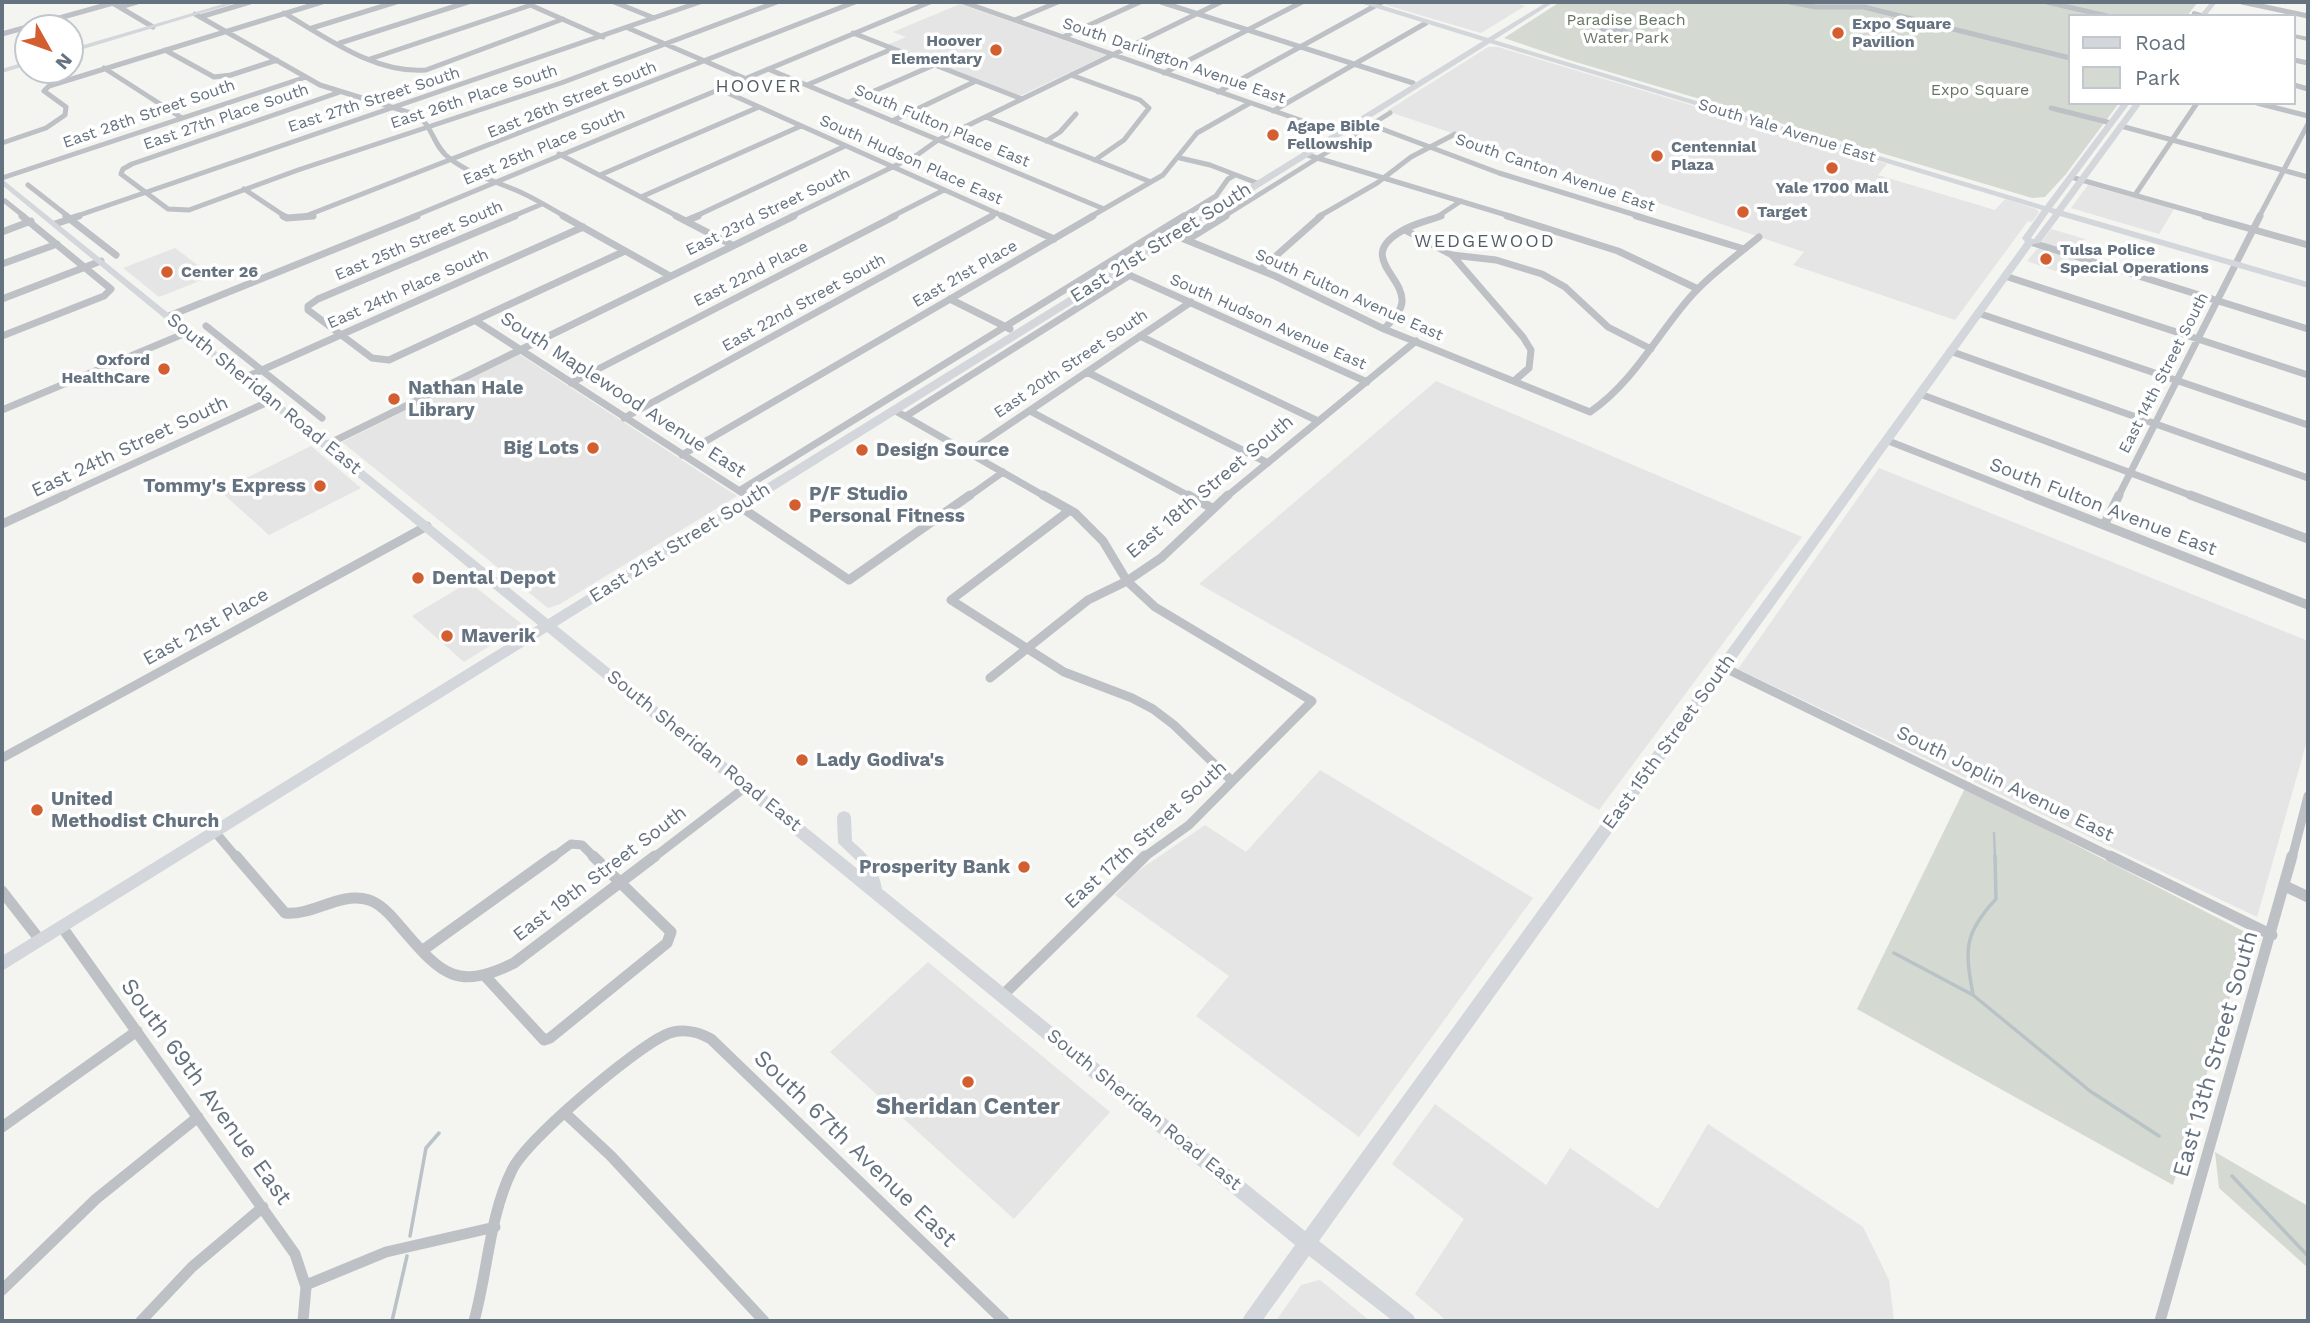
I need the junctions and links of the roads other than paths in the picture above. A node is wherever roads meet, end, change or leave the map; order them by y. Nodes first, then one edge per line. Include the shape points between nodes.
1 (112, 2) edge
2 (137, 2) edge
3 (236, 2) edge
4 (250, 2) edge
5 (322, 2) edge
6 (396, 2) edge
7 (468, 2) edge
8 (524, 2) edge
9 (619, 2) edge
10 (700, 2) edge
11 (777, 2) edge
12 (855, 2) edge
13 (930, 2) edge
14 (1058, 2) edge
15 (1140, 2) edge
16 (1161, 2) edge
17 (1221, 2) edge
18 (1302, 2) edge
19 (1360, 2) edge
20 (1382, 2) edge
21 (1549, 2) edge
22 (1790, 2) edge
23 (1870, 2) edge
24 (1885, 2) edge
25 (2047, 2) edge
26 (2214, 2) edge
27 (2242, 2) edge
28 (969, 3) edge
29 (531, 5) junction
30 (1374, 6) junction
31 (120, 7) junction
32 (1864, 7) junction
33 (1875, 10) junction
34 (284, 13) junction
35 (1197, 13) junction
36 (2098, 14) edge
37 (2201, 14) edge
38 (198, 15) junction
39 (2308, 16) edge
40 (654, 18) junction
41 (563, 19) junction
42 (1016, 20) junction
43 (1426, 23) junction
44 (153, 27) junction
45 (628, 28) junction
46 (312, 29) junction
47 (1247, 30) junction
48 (226, 31) junction
49 (853, 33) junction
50 (2, 34) edge
51 (603, 37) junction
52 (1063, 37) junction
53 (1487, 40) junction
54 (340, 43) junction
55 (665, 44) junction
56 (84, 47) edge
57 (1300, 47) junction
58 (892, 49) junction
59 (165, 50) junction
60 (1113, 55) junction
61 (2068, 58) edge
62 (370, 59) junction
63 (277, 60) junction
64 (704, 61) junction
65 (1354, 64) junction
66 (934, 65) junction
67 (104, 68) junction
68 (768, 69) junction
69 (1164, 73) junction
70 (1071, 75) junction
71 (306, 77) junction
72 (744, 78) junction
73 (976, 81) junction
74 (1418, 83) junction
75 (807, 85) junction
76 (719, 89) junction
77 (340, 92) junction
78 (1218, 92) junction
79 (1022, 99) junction
80 (849, 102) junction
81 (1250, 103) junction
82 (2124, 105) edge
83 (2136, 105) edge
84 (2196, 105) edge
85 (2265, 105) edge
86 (396, 107) junction
87 (759, 107) junction
88 (1383, 108) junction
89 (2051, 108) dead end
90 (1273, 111) junction
91 (1076, 114) dead end
92 (2308, 116) edge
93 (986, 117) junction
94 (182, 118) junction
95 (1358, 120) junction
96 (892, 121) junction
97 (2111, 123) junction
98 (2308, 124) edge
99 (1371, 125) junction
100 (801, 126) junction
101 (2121, 126) junction
102 (429, 127) junction
103 (1337, 134) junction
104 (1455, 134) dead end
105 (938, 140) junction
106 (2172, 140) junction
107 (1046, 141) junction
108 (2, 143) edge
109 (845, 146) junction
110 (1432, 146) junction
111 (559, 154) junction
112 (1304, 154) junction
113 (1180, 158) junction
114 (1317, 158) junction
115 (1095, 160) junction
116 (454, 161) junction
117 (893, 167) junction
118 (2283, 170) junction
119 (600, 175) junction
120 (1235, 175) junction
121 (2071, 177) junction
122 (2308, 177) edge
123 (2, 180) edge
124 (1381, 180) junction
125 (2081, 180) junction
126 (494, 182) junction
127 (1151, 182) junction
128 (1257, 183) junction
129 (28, 185) dead end
130 (244, 189) junction
131 (944, 190) junction
132 (144, 192) junction
133 (2135, 195) junction
134 (19, 196) junction
135 (641, 197) junction
136 (4, 201) edge
137 (1461, 201) junction
138 (542, 204) junction
139 (1104, 209) junction
140 (2053, 209) junction
141 (997, 213) junction
142 (71, 218) junction
143 (686, 220) junction
144 (31, 222) junction
145 (55, 224) junction
146 (583, 227) junction
147 (2253, 229) junction
148 (1405, 230) junction
149 (2, 232) edge
150 (1174, 235) junction
151 (1759, 237) dead end
152 (1054, 239) junction
153 (1187, 240) junction
154 (2030, 242) junction
155 (57, 244) junction
156 (732, 245) junction
157 (2308, 245) edge
158 (1744, 249) junction
159 (625, 251) junction
160 (116, 254) dead end
161 (1452, 255) junction
162 (101, 261) junction
163 (2235, 263) junction
164 (2, 264) edge
165 (85, 267) junction
166 (1118, 270) junction
167 (1260, 270) junction
168 (1130, 275) junction
169 (670, 276) junction
170 (2005, 276) junction
171 (2308, 285) edge
172 (1698, 289) junction
173 (2, 299) edge
174 (950, 299) junction
175 (2216, 300) junction
176 (1191, 302) junction
177 (1978, 313) junction
178 (169, 316) junction
179 (476, 321) junction
180 (206, 326) dead end
181 (1006, 327) junction
182 (1384, 329) junction
183 (2308, 329) edge
184 (188, 332) junction
185 (1018, 332) junction
186 (2, 335) edge
187 (340, 335) junction
188 (1140, 336) junction
189 (2196, 338) junction
190 (1416, 341) junction
191 (1651, 349) junction
192 (520, 350) junction
193 (1950, 351) junction
194 (261, 370) junction
195 (1087, 372) junction
196 (2308, 375) edge
197 (244, 378) junction
198 (2176, 380) junction
199 (1514, 381) junction
200 (1367, 382) junction
201 (571, 383) junction
202 (1920, 394) junction
203 (272, 400) junction
204 (2, 410) edge
205 (894, 410) junction
206 (1030, 411) junction
207 (906, 416) junction
208 (322, 418) dead end
209 (624, 418) junction
210 (1318, 421) junction
211 (2154, 424) junction
212 (2308, 425) edge
213 (1886, 440) junction
214 (326, 445) junction
215 (968, 452) junction
216 (682, 455) junction
217 (1268, 463) junction
218 (1003, 472) junction
219 (2130, 472) junction
220 (2308, 478) edge
221 (739, 491) junction
222 (751, 499) junction
223 (739, 506) junction
224 (1212, 508) junction
225 (1070, 510) junction
226 (2, 524) edge
227 (2104, 525) junction
228 (427, 526) junction
229 (2308, 539) edge
230 (1127, 581) junction
231 (2308, 605) edge
232 (549, 625) junction
233 (1027, 649) junction
234 (1723, 667) junction
235 (990, 678) dead end
236 (2, 758) edge
237 (1232, 781) junction
238 (747, 786) junction
239 (2308, 796) edge
240 (844, 817) dead end
241 (215, 832) junction
242 (620, 882) junction
243 (2284, 886) junction
244 (2, 891) edge
245 (875, 891) junction
246 (2308, 897) edge
247 (62, 927) junction
248 (2272, 935) junction
249 (40, 940) junction
250 (423, 950) junction
251 (2, 964) edge
252 (486, 977) junction
253 (1003, 995) junction
254 (137, 1031) junction
255 (566, 1114) junction
256 (198, 1116) junction
257 (2, 1127) edge
258 (263, 1207) junction
259 (495, 1227) junction
260 (1307, 1241) junction
261 (306, 1285) junction
262 (2, 1290) edge
263 (141, 1321) edge
264 (303, 1321) edge
265 (474, 1321) edge
266 (764, 1321) edge
267 (1004, 1321) edge
268 (1251, 1321) edge
269 (1407, 1321) edge
270 (2161, 1321) edge

1 - 31 street
1 - 50 street
2 - 31 street
3 - 38 main road
4 - 38 street
5 - 34 street
6 - 46 street
7 - 54 street
8 - 29 street
9 - 40 street
10 - 40 street, East 27th Street South
11 - 55 street, East 26th Place South
12 - 64 street, East 26th Street South
13 - 49 street, East 25th Place South
14 - 42 street
15 - 52 street
16 - 35 street
17 - 35 street, East 23rd Street South
18 - 47 street
19 - 30 main road, South Yale Avenue East
20 - 30 street
21 - 53 main road, East 21st Street South
22 - 32 street
23 - 32 street
24 - 33 street
25 - 36 street
26 - 37 main road
27 - 39 street
28 - 42 street, South Darlington Avenue East
29 - 41 street
29 - 62 street
30 - 43 main road, South Yale Avenue East
30 - 53 main road, South Yale Avenue East
30 - 57 street
31 - 44 street
32 - 33 street
33 - 61 street
34 - 46 street
34 - 48 street
35 - 47 street
35 - 60 street, East 23rd Street South
38 - 44 main road
38 - 48 street
40 - 45 street, East 27th Street South
41 - 51 street
41 - 62 street via 414,72 390,69
42 - 52 street, South Darlington Avenue East
43 - 53 main road, South Yale Avenue East
43 - 65 street
44 - 56 main road
45 - 51 street, East 27th Street South
45 - 55 street
46 - 54 street
47 - 57 street
47 - 69 street
48 - 59 street
48 - 63 street
49 - 58 street
49 - 68 street, East 25th Place South
51 - 86 street, East 27th Street South
52 - 60 street, South Darlington Avenue East
53 - 74 main road, East 21st Street South
53 - 140 main road, South Yale Avenue East
54 - 62 street
55 - 64 street
55 - 102 street, East 26th Place South
57 - 65 street
57 - 78 street
58 - 66 street
58 - 75 street
59 - 63 street via 217,77
59 - 67 street
60 - 69 street, South Darlington Avenue East
60 - 70 street, East 23rd Street South
63 - 71 street
64 - 72 street
64 - 116 street, East 26th Street South
65 - 74 street
65 - 90 street
66 - 73 street
66 - 80 street
67 - 94 street
67 - 108 street via 44,88 67,113 43,130
68 - 72 street, East 25th Place South
68 - 75 street, South Fulton Place East
69 - 78 street, South Darlington Avenue East
70 - 79 street, East 23rd Street South
70 - 115 street via 1140,100 1149,108 1124,140
71 - 77 street
71 - 94 street, East 28th Street South
72 - 76 street, East 25th Place South
73 - 79 street
73 - 96 street
74 - 88 main road, East 21st Street South
75 - 80 street, South Fulton Place East
76 - 87 street, South Hudson Place East
76 - 111 street, East 25th Place South
77 - 86 street
77 - 132 street, East 27th Place South via 122,170 122,176
78 - 81 street, South Darlington Avenue East
79 - 93 street, East 23rd Street South
80 - 96 street, South Fulton Place East
81 - 90 street, South Darlington Avenue East
81 - 113 street, East 21st Place via 1198,133
82 - 97 main road, East 15th Street South
83 - 101 main road, East 15th Street South
84 - 106 street
85 - 92 street
86 - 102 street via 417,115
86 - 132 street, East 27th Street South
87 - 100 street, South Hudson Place East
87 - 119 street
88 - 95 main road, East 21st Street South
88 - 99 street, East 21st Street South
89 - 97 street
90 - 103 street, South Darlington Avenue East
91 - 107 street
93 - 105 street, East 23rd Street South
93 - 107 street
94 - 123 street, East 28th Street South
95 - 99 street, South Canton Avenue East
95 - 103 main road, East 21st Street South
96 - 105 street, South Fulton Place East
97 - 101 main road
97 - 121 main road, East 15th Street South
98 - 118 street, East 14th Street South
99 - 110 street, South Canton Avenue East
99 - 114 street, East 21st Street South
100 - 109 street, South Hudson Place East
100 - 135 street
101 - 106 street
101 - 125 main road, East 15th Street South
102 - 116 street via 442,153
102 - 130 street, East 26th Place South
103 - 112 main road, East 21st Street South
104 - 110 street
105 - 117 street, East 23rd Street South
105 - 139 street, South Fulton Place East
106 - 118 street
106 - 133 street
107 - 115 street
109 - 117 street, South Hudson Place East
109 - 143 street
110 - 124 street
110 - 158 street, South Canton Avenue East via 1499,173
111 - 119 street
111 - 126 street, East 25th Place South
112 - 114 street
112 - 128 main road, East 21st Street South
113 - 120 street
113 - 127 street, East 21st Place
114 - 124 street
114 - 153 street, East 21st Street South
115 - 127 street
116 - 126 street
116 - 130 street, East 26th Street South via 298,219 284,217
117 - 131 street, South Hudson Place East
117 - 156 street, East 23rd Street South
118 - 122 street
118 - 147 street, East 14th Street South
119 - 135 street
120 - 128 street
120 - 181 street, East 21st Street South via 1216,196
121 - 125 street
121 - 140 main road, East 15th Street South
123 - 134 main road, South Sheridan Road East
124 - 137 street
124 - 167 street via 1318,216
125 - 133 street
125 - 140 main road, East 15th Street South
126 - 138 street
126 - 178 street, East 25th Place South
127 - 139 street, East 21st Place
128 - 150 main road, East 21st Street South
129 - 142 street
130 - 132 street, East 26th Place South via 178,211
131 - 141 street, South Hudson Place East
131 - 201 street, East 22nd Place
132 - 142 street, East 27th Street South
133 - 147 street
134 - 136 street
134 - 145 main road, South Sheridan Road East
135 - 143 street
136 - 144 street
137 - 148 street via 1448,214
137 - 172 street via 1609,247
138 - 146 street
138 - 187 street, East 25th Street South via 308,306 309,312
139 - 152 street, East 21st Place
140 - 154 main road, East 15th Street South via 2026,238
140 - 163 main road, South Yale Avenue East
141 - 152 street, South Hudson Place East
141 - 209 street, East 22nd Street South
142 - 145 street, East 27th Street South
142 - 160 street
143 - 156 street
144 - 149 street
144 - 155 street
145 - 162 main road, South Sheridan Road East
146 - 159 street
146 - 187 street, East 24th Place South
147 - 157 street
147 - 163 street, East 14th Street South
148 - 161 street
148 - 182 street via 1391,238 1382,252 1385,268 1403,299 1398,314
150 - 153 street, South Fulton Avenue East
150 - 166 main road, East 21st Street South
151 - 158 street
152 - 174 street, East 21st Place
153 - 167 street, South Fulton Avenue East
154 - 170 main road, East 15th Street South
154 - 175 street
155 - 164 street
155 - 165 street
156 - 169 street, East 23rd Street South
158 - 172 street
159 - 169 street
159 - 179 street
161 - 191 street via 1496,260 1542,274 1574,294 1608,327
161 - 199 street via 1531,350 1529,368
162 - 165 street
162 - 178 main road, South Sheridan Road East
163 - 171 main road, South Yale Avenue East
163 - 175 street, East 14th Street South
165 - 173 street
165 - 186 street via 111,291
166 - 168 street, South Hudson Avenue East
166 - 185 main road, East 21st Street South
167 - 182 street, South Fulton Avenue East
168 - 176 street, South Hudson Avenue East
168 - 207 street, East 21st Street South
169 - 192 street, East 23rd Street South
170 - 177 main road, East 15th Street South
170 - 189 street
172 - 191 street
174 - 181 street
174 - 216 street, East 21st Place
175 - 183 street
175 - 189 street, East 14th Street South
176 - 188 street, East 20th Street South
176 - 200 street, South Hudson Avenue East
177 - 193 main road, East 15th Street South
177 - 198 street
178 - 184 main road, South Sheridan Road East
179 - 187 street via 382,361
179 - 192 street, South Maplewood Avenue East
180 - 194 street, South Sheridan Road East
181 - 185 street
181 - 221 street, East 21st Street South
182 - 190 street, South Fulton Avenue East
184 - 197 main road, South Sheridan Road East
184 - 204 street
185 - 205 main road, East 21st Street South
187 - 194 street, East 24th Place South
188 - 195 street, East 20th Street South
188 - 210 street
189 - 196 street
189 - 198 street, East 14th Street South
190 - 199 street, South Fulton Avenue East
190 - 200 street, East 18th Street South
191 - 199 street, South Fulton Avenue East via 1607,400 1590,412
192 - 201 street, South Maplewood Avenue East
192 - 214 street, East 23rd Street South
193 - 202 main road, East 15th Street South
193 - 211 street
194 - 197 street, East 24th Place South
194 - 208 street, South Sheridan Road East
195 - 206 street, East 20th Street South
195 - 217 street
197 - 203 main road, South Sheridan Road East
198 - 211 street, East 14th Street South
198 - 212 street
200 - 210 street, East 18th Street South
201 - 209 street, South Maplewood Avenue East
202 - 213 main road, East 15th Street South
202 - 219 street
203 - 214 main road, South Sheridan Road East
203 - 226 street, East 24th Street South
205 - 207 street
205 - 222 main road, East 21st Street South
206 - 215 street, East 20th Street South
206 - 224 street
207 - 215 street
209 - 216 street, South Maplewood Avenue East
210 - 217 street, East 18th Street South
211 - 219 street, East 14th Street South
211 - 220 street
213 - 227 street, South Fulton Avenue East
213 - 234 main road, East 15th Street South
214 - 228 main road, South Sheridan Road East
215 - 218 street
216 - 221 street, South Maplewood Avenue East
217 - 224 street, East 18th Street South
218 - 223 street, South Maplewood Avenue East via 849,580
218 - 225 street
219 - 227 street, East 14th Street South
219 - 229 street
221 - 222 street, South Maplewood Avenue East
222 - 223 main road, East 21st Street South
223 - 232 main road, East 21st Street South
224 - 230 street, East 18th Street South via 1161,558
225 - 230 street via 1103,541
225 - 233 street via 951,600
227 - 231 street, South Fulton Avenue East
228 - 232 main road, South Sheridan Road East
228 - 236 street, East 21st Place
230 - 233 street, East 18th Street South via 1088,600
230 - 237 street, East 17th Street South via 1168,616 1312,701
232 - 238 main road, South Sheridan Road East
232 - 241 main road, East 21st Street South
233 - 235 street, East 18th Street South
233 - 237 street via 1065,672 1156,710 1214,769
234 - 248 street, South Joplin Avenue East
234 - 260 main road, East 15th Street South
237 - 253 street, East 17th Street South via 1189,825 1135,863
238 - 242 street, East 19th Street South
238 - 245 main road, South Sheridan Road East
239 - 243 street, East 13th Street South
240 - 245 main road via 845,843 873,871
241 - 247 main road, East 21st Street South
241 - 250 street via 285,913 365,899 385,909
242 - 250 street via 582,845 571,844
242 - 252 street, East 19th Street South via 514,963
242 - 252 street via 671,932 670,937 550,1038 540,1038
243 - 246 street
243 - 248 street, East 13th Street South
244 - 249 street
245 - 253 main road, South Sheridan Road East
247 - 249 main road, East 21st Street South
247 - 254 street, South 69th Avenue East
248 - 270 street, East 13th Street South
249 - 251 main road, East 21st Street South
250 - 252 street, East 19th Street South via 447,974
253 - 260 main road, South Sheridan Road East
254 - 256 street, South 69th Avenue East
254 - 257 street
255 - 259 street via 519,1158 499,1200
255 - 266 street
255 - 267 street, South 67th Avenue East via 665,1035 689,1031 711,1040
256 - 258 street, South 69th Avenue East
256 - 262 street via 115,1181
258 - 261 street, South 69th Avenue East via 303,1267
258 - 263 street via 201,1259
259 - 261 street via 386,1252
259 - 265 street
260 - 268 main road, East 15th Street South
260 - 269 main road, South Sheridan Road East
261 - 264 street

